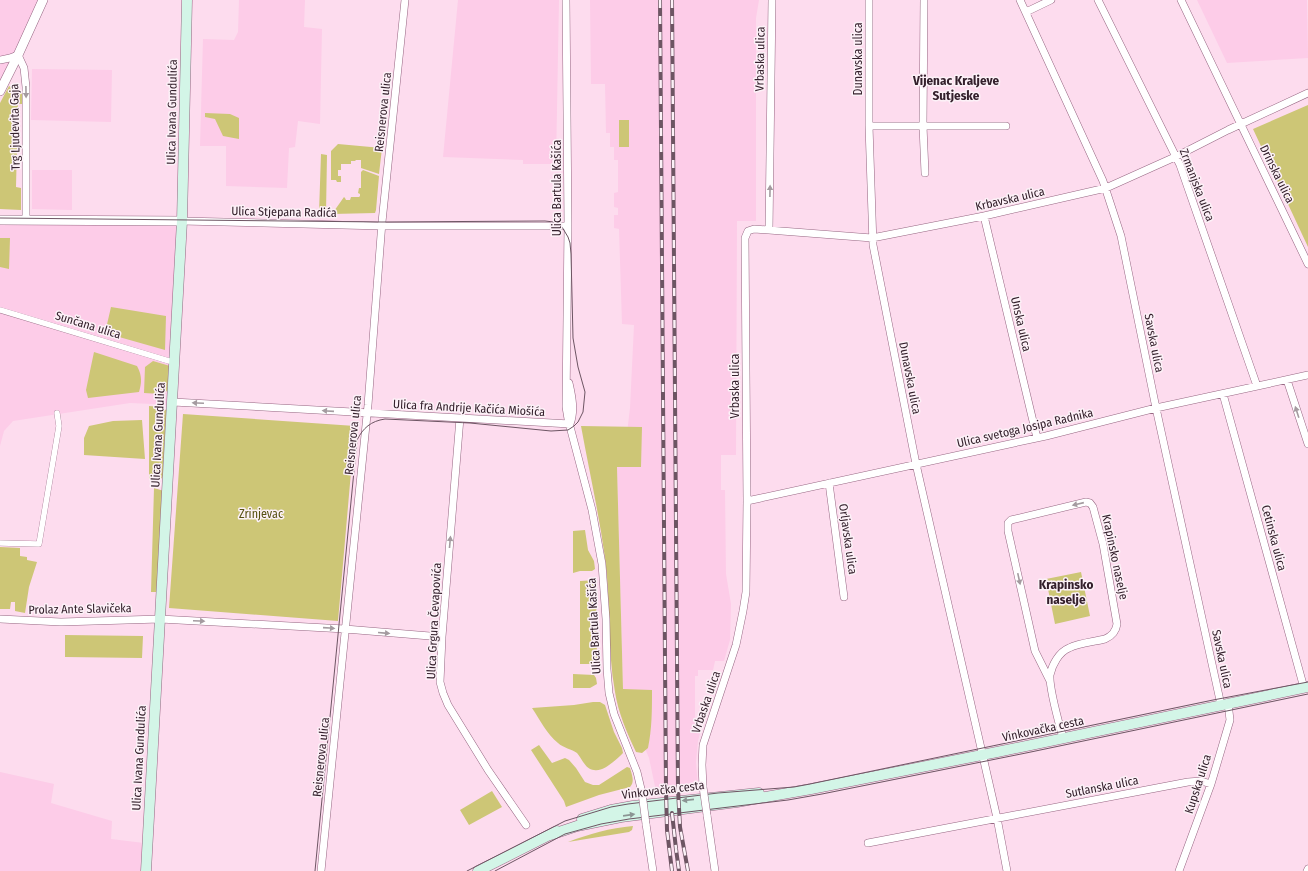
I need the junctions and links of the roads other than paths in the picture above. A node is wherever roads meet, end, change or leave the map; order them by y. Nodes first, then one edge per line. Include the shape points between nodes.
1 (43, 0) edge
2 (187, 0) edge
3 (405, 0) edge
4 (566, 0) edge
5 (772, 0) edge
6 (869, 0) edge
7 (924, 0) edge
8 (1020, 0) edge
9 (1051, 0) edge
10 (1098, 0) edge
11 (1182, 0) edge
12 (1026, 12) junction
13 (18, 55) junction
14 (0, 60) edge
15 (0, 92) edge
16 (1308, 93) edge
17 (1241, 124) junction
18 (869, 126) junction
19 (923, 126) junction
20 (1006, 126) dead end
21 (1175, 158) junction
22 (925, 173) dead end
23 (1106, 188) junction
24 (984, 216) junction
25 (0, 220) edge
26 (26, 220) junction
27 (182, 221) junction
28 (382, 226) junction
29 (568, 226) junction
30 (769, 230) junction
31 (872, 238) junction
32 (1306, 254) edge
33 (1308, 264) edge
34 (0, 310) edge
35 (169, 360) dead end
36 (1308, 375) edge
37 (1287, 380) junction
38 (1257, 386) junction
39 (1223, 394) junction
40 (173, 402) junction
41 (1156, 408) junction
42 (57, 413) dead end
43 (367, 414) junction
44 (460, 418) junction
45 (570, 424) junction
46 (1037, 438) junction
47 (1308, 444) edge
48 (916, 464) junction
49 (829, 484) junction
50 (747, 501) junction
51 (0, 543) edge
52 (844, 597) dead end
53 (0, 619) edge
54 (160, 619) junction
55 (345, 629) junction
56 (442, 637) junction
57 (1057, 659) junction
58 (1039, 660) junction
59 (1050, 681) junction
60 (1306, 688) edge
61 (1225, 704) junction
62 (1063, 738) junction
63 (982, 755) junction
64 (1211, 784) junction
65 (997, 818) junction
66 (526, 825) dead end
67 (868, 843) dead end
68 (146, 871) edge
69 (321, 871) edge
70 (478, 871) edge
71 (653, 871) edge
72 (715, 871) edge
73 (1007, 871) edge
74 (1179, 871) edge

1 - 13 street
2 - 27 main road, Ulica Ivana Gundulića
3 - 28 street, Reisnerova ulica
4 - 29 street, Ulica Bartula Kašića
30 -> 5 street, Vrbaska ulica
6 - 18 street, Dunavska ulica
7 - 19 street
8 - 12 street, Savska ulica
9 - 12 street
10 - 21 street, Zrmanjska ulica
11 - 17 street, Drinska ulica
12 - 23 street, Savska ulica
13 - 14 street
13 - 15 street
13 -> 26 street, Trg Ljudevita Gaja via 24,68 26,87
16 - 17 street
17 - 21 street, Krbavska ulica
17 - 32 street, Drinska ulica
18 - 19 street
18 - 31 street, Dunavska ulica
19 - 20 street
19 - 22 street
21 - 23 street, Krbavska ulica
21 - 38 street, Zrmanjska ulica via 1182,170
23 - 24 street, Krbavska ulica
23 - 41 street, Savska ulica via 1121,236
24 - 31 street, Krbavska ulica
24 - 46 street, Unska ulica
25 - 26 street, Ulica Stjepana Radića
26 - 27 street, Ulica Stjepana Radića
27 - 28 street, Ulica Stjepana Radića
27 - 40 main road, Ulica Ivana Gundulića
28 - 29 street, Ulica Stjepana Radića
28 - 43 street, Reisnerova ulica
29 - 45 street, Ulica Bartula Kašića via 566,407
30 - 31 street, Krbavska ulica
30 - 50 street, Vrbaska ulica via 750,230 745,238
31 - 48 street, Dunavska ulica
32 - 33 street, Drinska ulica
34 - 35 street, Sunčana ulica
36 - 37 street, Ulica svetoga Josipa Radnika
37 - 38 street, Ulica svetoga Josipa Radnika
47 -> 37 street
38 - 39 street, Ulica svetoga Josipa Radnika
39 - 41 street, Ulica svetoga Josipa Radnika
39 - 60 street, Cetinska ulica
43 -> 40 street
40 - 54 main road, Ulica Ivana Gundulića
41 - 46 street, Ulica svetoga Josipa Radnika
41 - 61 street, Savska ulica
42 - 51 street via 59,426 39,544
43 - 44 street, Ulica fra Andrije Kačića Miošića
43 - 55 street, Reisnerova ulica
44 - 45 street, Ulica fra Andrije Kačića Miošića
56 -> 44 street, Ulica Grgura Čevapovića
45 - 71 street, Ulica Bartula Kašića, bridge via 592,510 602,564 609,693 637,772
46 - 48 street, Ulica svetoga Josipa Radnika
48 - 49 street, Ulica svetoga Josipa Radnika
48 - 63 street, Dunavska ulica
49 - 50 street, Ulica svetoga Josipa Radnika
49 - 52 street, Orljavska ulica
50 - 72 street, Vrbaska ulica, bridge via 746,592 743,611 736,645 703,745 703,787
53 - 54 street, Prolaz Ante Slavičeka via 61,622
54 -> 55 street
54 - 68 main road, Ulica Ivana Gundulića
55 -> 56 street
55 - 69 street, Reisnerova ulica
56 - 66 street, Ulica Grgura Čevapovića via 440,682 445,699 488,770
57 - 58 street
57 -> 58 street, Krapinsko naselje via 1069,647 1105,640 1114,634 1117,624 1103,544 1093,507 1086,502 1011,520 1008,523
57 - 59 street, Krapinsko naselje
58 - 59 street, Krapinsko naselje
59 - 62 street, Krapinsko naselje
60 - 61 main road, Vinkovačka cesta
61 - 62 main road, Vinkovačka cesta
61 - 64 street, Kupska ulica via 1230,720
62 - 63 main road, Vinkovačka cesta
63 - 65 street
63 - 70 main road, Vinkovačka cesta via 737,802 621,816 577,826 550,835
64 - 65 street, Sutlanska ulica via 1188,782
64 - 74 street, Kupska ulica
65 - 67 street, Sutlanska ulica
65 - 73 street

